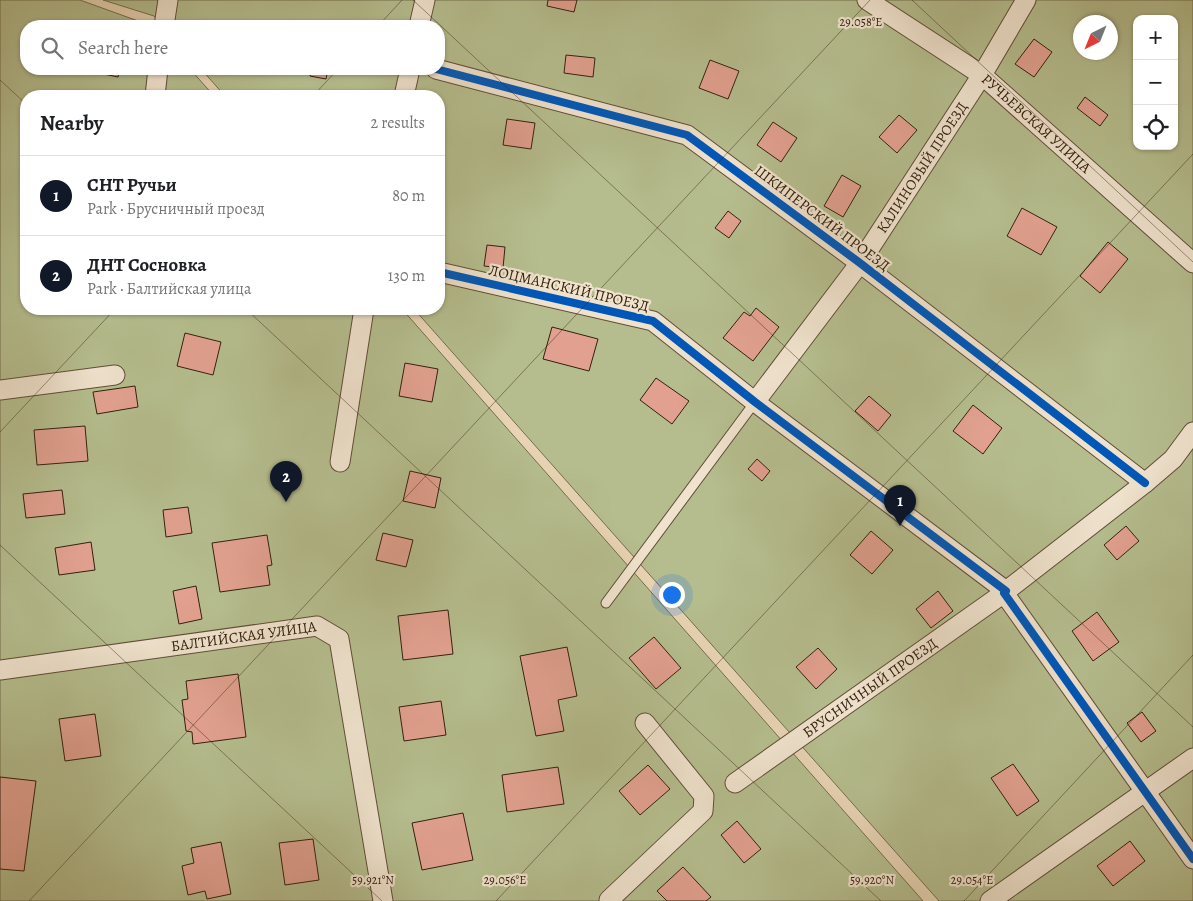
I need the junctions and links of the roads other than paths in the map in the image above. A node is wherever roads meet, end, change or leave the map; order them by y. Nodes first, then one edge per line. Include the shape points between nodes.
1 (168, 0) edge
2 (425, 0) edge
3 (867, 0) edge
4 (1026, 0) edge
5 (165, 20) edge
6 (420, 20) edge
7 (445, 71) edge
8 (157, 75) edge
9 (409, 75) edge
10 (982, 75) junction
11 (155, 90) edge
12 (405, 90) edge
13 (1193, 262) edge
14 (860, 263) junction
15 (445, 273) edge
16 (363, 315) edge
17 (115, 375) dead end
18 (0, 390) edge
19 (755, 402) junction
20 (1193, 432) edge
21 (340, 462) dead end
22 (1145, 483) junction
23 (1005, 592) junction
24 (606, 603) dead end
25 (0, 670) edge
26 (645, 723) dead end
27 (1193, 758) edge
28 (735, 783) dead end
29 (1146, 792) junction
30 (1193, 859) edge
31 (383, 901) edge
32 (605, 901) edge
33 (990, 901) edge

1 - 5 street
2 - 6 street
3 - 10 street, РУЧЬЕВСКАЯ УЛИЦА
4 - 10 street, КАЛИНОВЫЙ ПРОЕЗД
7 - 14 street, ШКИПЕРСКИЙ ПРОЕЗД via 687,135
8 - 11 street
9 - 12 street
10 - 13 street, РУЧЬЕВСКАЯ УЛИЦА
10 - 14 street, КАЛИНОВЫЙ ПРОЕЗД
14 - 19 street, КАЛИНОВЫЙ ПРОЕЗД
14 - 22 street, ШКИПЕРСКИЙ ПРОЕЗД
15 - 19 street, ЛОЦМАНСКИЙ ПРОЕЗД via 653,321
16 - 21 street
17 - 18 street
19 - 23 street, ЛОЦМАНСКИЙ ПРОЕЗД
19 - 24 lane
20 - 22 street, БРУСНИЧНЫЙ ПРОЕЗД via 1173,459
22 - 23 street, БРУСНИЧНЫЙ ПРОЕЗД
23 - 28 street, БРУСНИЧНЫЙ ПРОЕЗД
23 - 29 street, ЛОЦМАНСКИЙ ПРОЕЗД
25 - 31 street, БАЛТИЙСКАЯ УЛИЦА via 317,626 339,640
26 - 32 street via 704,796 703,811
27 - 29 street
29 - 30 street, ЛОЦМАНСКИЙ ПРОЕЗД
29 - 33 street

